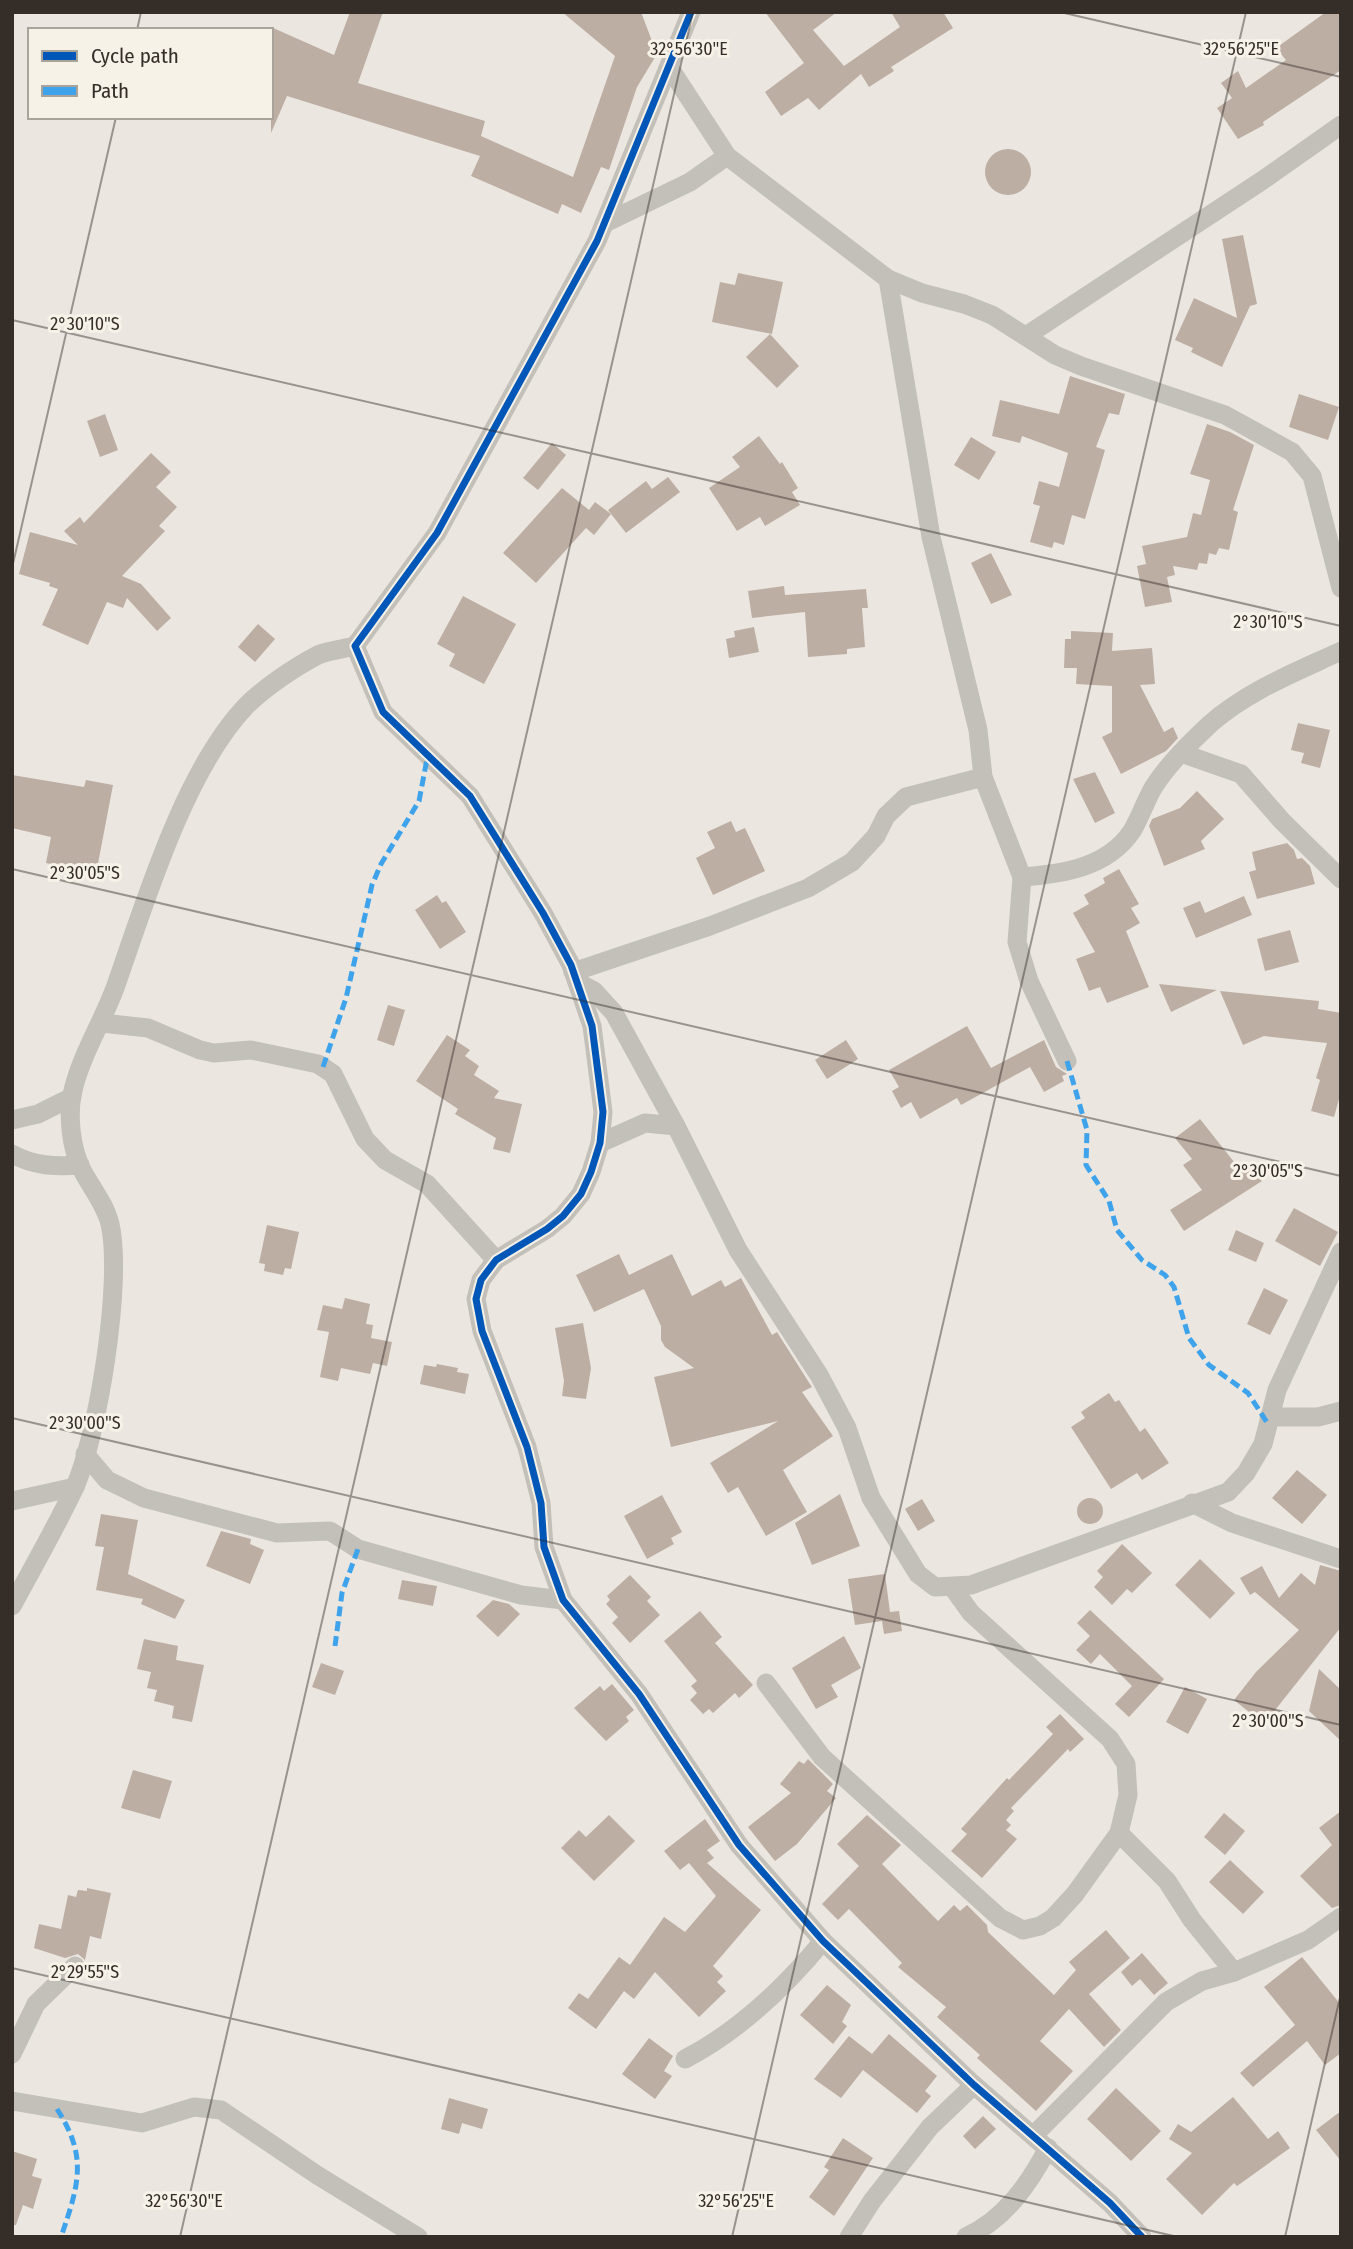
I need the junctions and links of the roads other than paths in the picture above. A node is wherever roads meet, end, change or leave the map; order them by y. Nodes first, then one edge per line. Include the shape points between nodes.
1 (691, 12) edge
2 (669, 67) junction
3 (1341, 125) edge
4 (727, 156) junction
5 (605, 223) junction
6 (888, 279) junction
7 (1026, 336) junction
8 (1341, 588) edge
9 (355, 646) junction
10 (1341, 651) edge
11 (1181, 753) junction
12 (983, 777) junction
13 (1022, 877) junction
14 (1341, 879) edge
15 (575, 977) junction
16 (102, 1023) junction
17 (1067, 1061) dead end
18 (72, 1097) junction
19 (12, 1120) edge
20 (676, 1126) junction
21 (600, 1143) junction
22 (12, 1154) edge
23 (80, 1165) junction
24 (1341, 1252) edge
25 (496, 1260) junction
26 (1341, 1411) edge
27 (1269, 1417) junction
28 (85, 1454) junction
29 (75, 1487) junction
30 (12, 1501) edge
31 (1192, 1503) junction
32 (1341, 1559) edge
33 (953, 1588) junction
34 (563, 1600) junction
35 (12, 1606) edge
36 (766, 1683) dead end
37 (1119, 1833) junction
38 (1341, 1917) edge
39 (823, 1941) junction
40 (75, 1966) dead end
41 (1234, 1972) junction
42 (12, 2054) edge
43 (685, 2059) dead end
44 (974, 2085) junction
45 (12, 2101) edge
46 (1041, 2141) junction
47 (418, 2237) edge
48 (849, 2237) edge
49 (967, 2237) edge
50 (1142, 2237) edge

1 - 2 street
2 - 4 street
2 - 5 street
3 - 7 street
4 - 5 street via 690,182
4 - 6 street
5 - 9 street via 437,533
6 - 7 street via 992,315
6 - 12 street via 931,537 978,730
7 - 8 street via 1081,366 1225,415 1292,452 1312,477
9 - 15 street via 383,712 470,796 543,913
9 - 16 street via 320,654 285,677 247,705 228,730 176,823
10 - 11 street via 1237,703
11 - 13 street via 1154,787 1119,847 1068,873
11 - 14 street via 1241,774
12 - 13 street
12 - 15 street via 906,797 852,862 808,888
13 - 17 street via 1017,942 1029,981
15 - 20 street via 614,1013
15 - 21 street via 596,1051 603,1112
16 - 18 street
16 - 25 street via 148,1028 207,1052 251,1050 318,1064 333,1074 365,1139 385,1160 426,1184
18 - 19 street via 38,1114
18 - 23 street via 73,1142
20 - 21 street via 645,1123
20 - 33 street via 738,1250 819,1375 847,1428 871,1498 918,1574 935,1587
21 - 25 street via 581,1194 563,1216
22 - 23 street via 54,1167
23 - 28 street via 110,1224 113,1281 108,1347
24 - 27 street
25 - 34 street via 481,1280 476,1299 482,1331 527,1447 541,1503 544,1547
26 - 27 street via 1318,1417
27 - 31 street via 1263,1444 1246,1473 1228,1492
28 - 29 street
28 - 34 street via 107,1480 144,1498 277,1533 330,1531 358,1549 521,1595
29 - 30 street
29 - 35 street
31 - 32 street via 1232,1523
31 - 33 street
33 - 37 street via 971,1613 1110,1739 1126,1765 1128,1795
34 - 39 street via 639,1694 739,1845
36 - 37 street via 822,1757 1000,1918 1023,1930 1053,1918
37 - 41 street via 1167,1881
38 - 41 street via 1308,1940
39 - 43 street via 790,1982 713,2045
39 - 44 street
40 - 42 street via 36,2004
41 - 46 street via 1202,1981 1167,2002
44 - 46 street
44 - 48 street via 922,2137
45 - 47 street via 142,2123 194,2107 221,2109
46 - 49 street via 1036,2171 1006,2210
46 - 50 street

